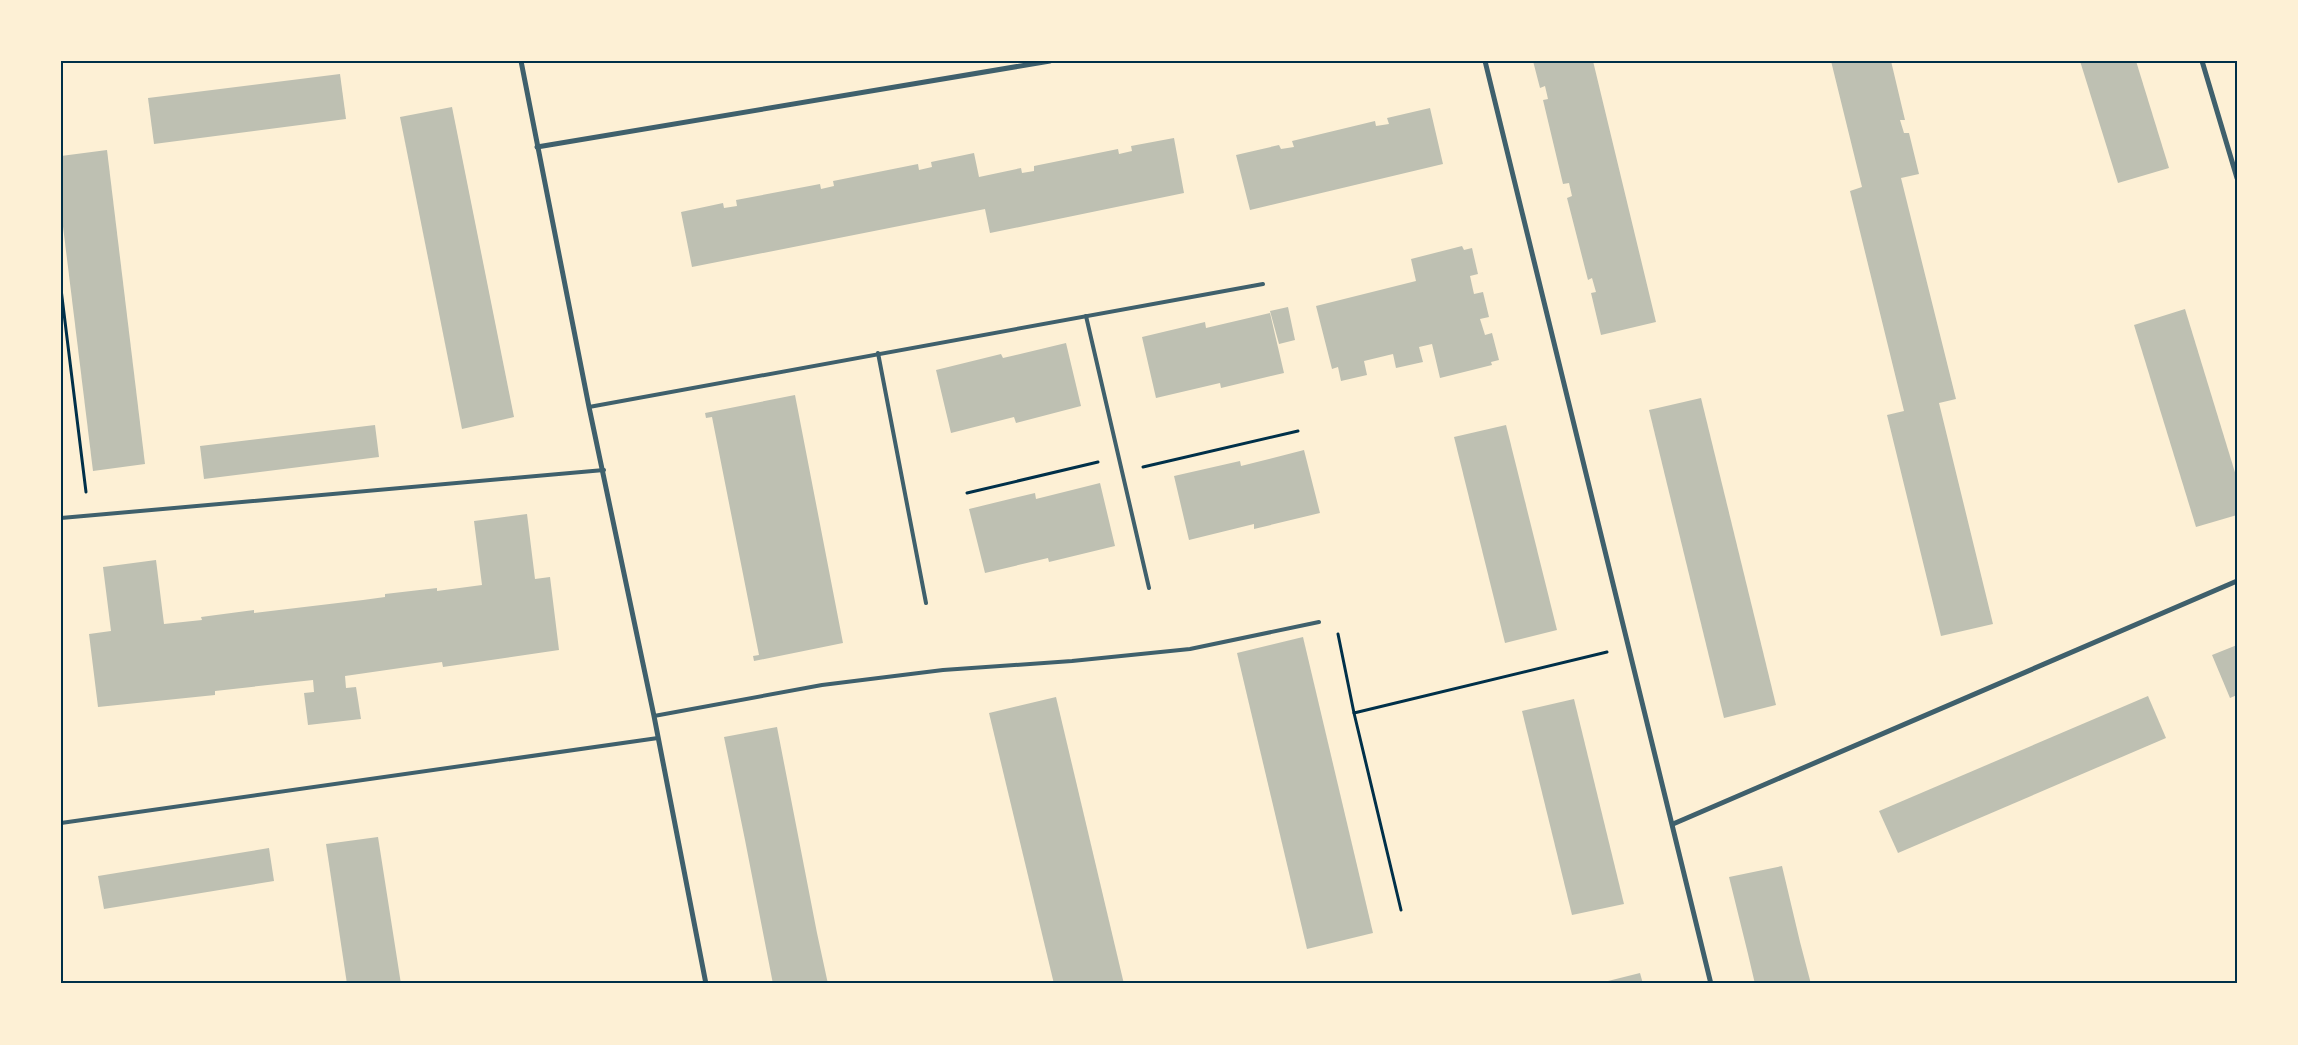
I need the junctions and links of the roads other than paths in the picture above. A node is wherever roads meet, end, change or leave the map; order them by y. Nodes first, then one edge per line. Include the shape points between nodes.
1 (521, 61) edge
2 (1050, 61) edge
3 (1485, 61) edge
4 (2202, 61) edge
5 (537, 147) junction
6 (2237, 178) edge
7 (1263, 284) dead end
8 (1086, 316) junction
9 (878, 353) junction
10 (590, 407) junction
11 (604, 470) junction
12 (61, 518) edge
13 (2237, 581) edge
14 (1150, 588) dead end
15 (926, 603) dead end
16 (1319, 622) road end
17 (654, 716) junction
18 (658, 738) junction
19 (61, 823) edge
20 (1673, 824) junction
21 (706, 984) edge
22 (1710, 984) edge

1 - 5 street
2 - 5 street
3 - 20 street
4 - 6 street
5 - 10 street
7 - 8 lane
8 - 9 lane
8 - 14 lane
9 - 10 lane
9 - 15 lane
10 - 11 street
11 - 12 lane
11 - 17 street
13 - 20 street
16 - 17 lane via 1190,649 943,670 822,685
17 - 18 street
18 - 19 lane
18 - 21 street
20 - 22 street

